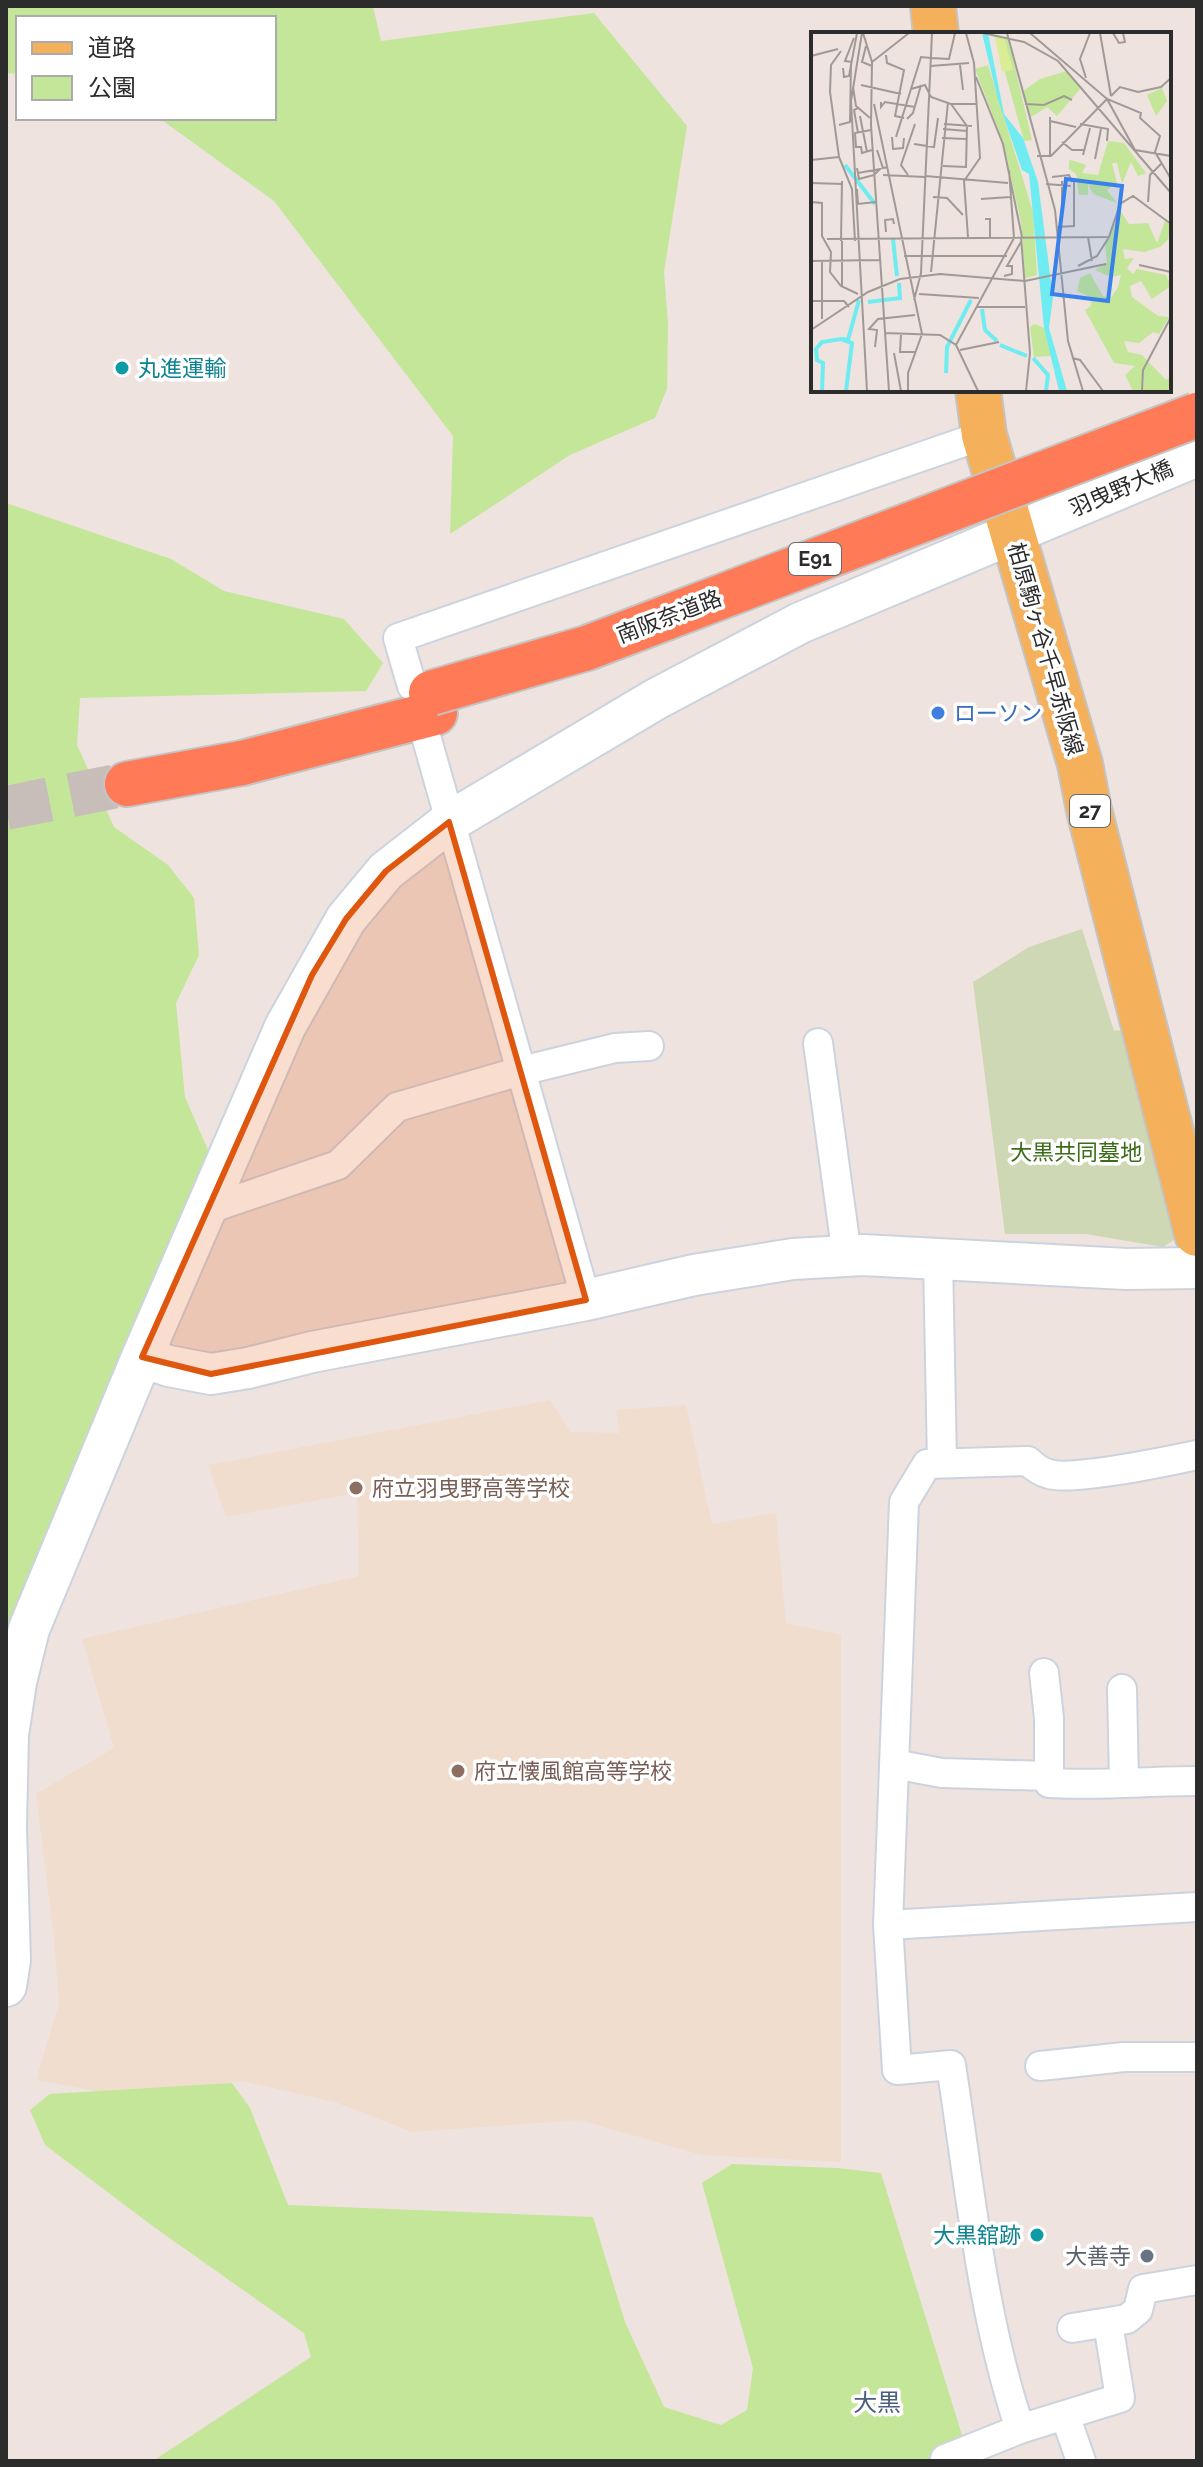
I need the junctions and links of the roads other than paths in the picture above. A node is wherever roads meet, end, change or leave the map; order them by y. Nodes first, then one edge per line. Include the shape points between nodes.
1 (933, 6) edge
2 (936, 32) edge
3 (978, 392) edge
4 (1197, 415) edge
5 (984, 435) junction
6 (1197, 435) edge
7 (1197, 456) edge
8 (1028, 526) junction
9 (425, 705) junction
10 (126, 774) tunnel mouth
11 (449, 822) junction
12 (818, 1043) dead end
13 (649, 1046) dead end
14 (521, 1071) junction
15 (206, 1210) junction
16 (1197, 1234) edge
17 (847, 1256) junction
18 (938, 1257) junction
19 (1197, 1268) edge
20 (586, 1300) junction
21 (142, 1357) junction
22 (1197, 1456) edge
23 (942, 1463) junction
24 (1044, 1673) dead end
25 (1122, 1689) dead end
26 (894, 1764) junction
27 (1049, 1776) junction
28 (1124, 1781) junction
29 (1197, 1781) edge
30 (1197, 1907) edge
31 (888, 1925) junction
32 (6, 1986) edge
33 (1197, 2057) edge
34 (1040, 2066) dead end
35 (1197, 2280) edge
36 (1108, 2323) junction
37 (1072, 2328) dead end
38 (1065, 2415) junction
39 (1020, 2429) junction
40 (945, 2459) dead end
41 (1081, 2461) edge

1 - 2 main road
3 - 5 main road, 柏原駒ヶ谷千早赤阪線 / 27
4 - 9 highway, 南阪奈道路 / E91, bridge
5 - 8 main road, 柏原駒ヶ谷千早赤阪線 / 27
5 - 9 street via 398,638
6 - 9 highway, 南阪奈道路 / E91 via 599,668
7 - 8 street, 羽曳野大橋
8 - 11 street, 羽曳野大橋 via 800,623 656,699
8 - 16 main road, 柏原駒ヶ谷千早赤阪線 / 27 via 1089,810
9 - 10 highway, 南阪奈道路 / E91 via 242,763
9 - 11 street
11 - 14 street
11 - 15 street, 羽曳野大橋 via 386,871 346,919 285,1027
12 - 17 street
13 - 14 street via 615,1048
14 - 15 street via 397,1107 338,1165
14 - 20 street
15 - 21 street, 羽曳野大橋
17 - 18 street
17 - 20 street via 793,1259
18 - 19 street via 1126,1269
18 - 23 street
20 - 21 street via 211,1374
21 - 32 street, 羽曳野大橋 via 29,1629 16,1682 8,1735
22 - 23 street via 1051,1475 1028,1461
23 - 26 street via 927,1464 904,1502
24 - 27 street
25 - 28 street
26 - 27 street via 942,1773
26 - 31 street
27 - 28 street via 1049,1783
28 - 29 street
30 - 31 street
31 - 39 street via 897,2070 951,2065 987,2301 1001,2373
33 - 34 street via 1124,2057
35 - 36 street via 1143,2289 1138,2310
36 - 37 street
36 - 38 street via 1120,2398
38 - 39 street
38 - 41 street
39 - 40 street

